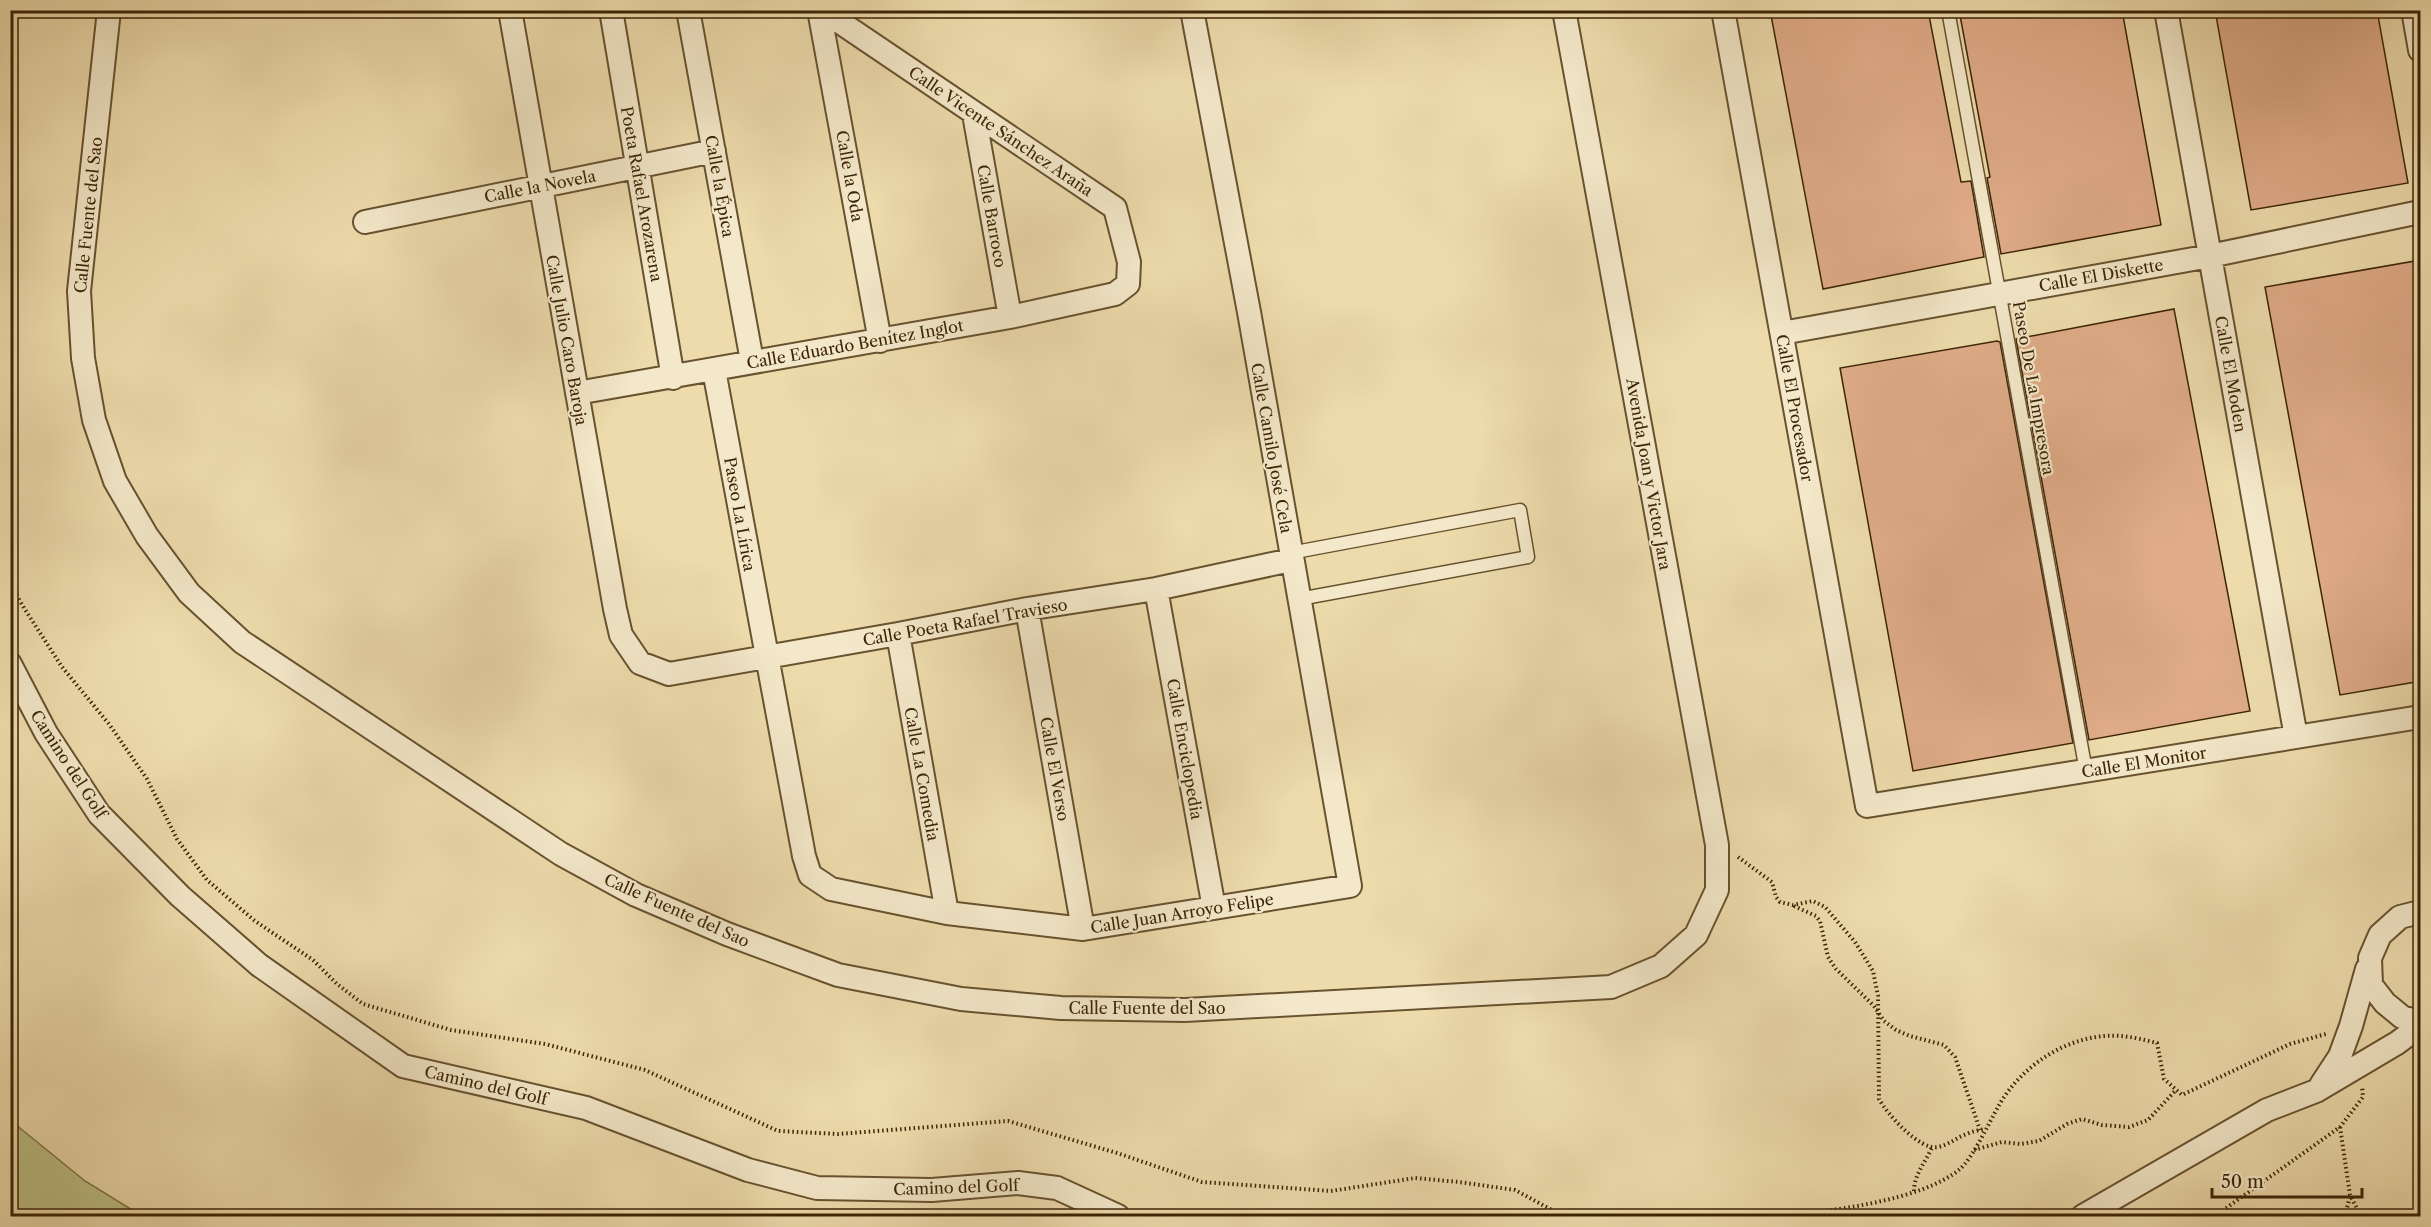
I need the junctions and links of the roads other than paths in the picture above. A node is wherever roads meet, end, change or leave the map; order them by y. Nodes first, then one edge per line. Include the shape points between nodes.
1 (109, 10) edge
2 (510, 10) edge
3 (611, 10) edge
4 (688, 10) edge
5 (820, 10) edge
6 (1192, 10) edge
7 (1564, 10) edge
8 (1723, 10) edge
9 (1948, 10) edge
10 (2166, 10) edge
11 (2413, 10) edge
12 (2421, 50) edge
13 (974, 114) junction
14 (714, 151) junction
15 (638, 167) junction
16 (540, 186) junction
17 (2421, 213) edge
18 (365, 222) dead end
19 (2210, 256) junction
20 (1128, 284) joint
21 (2000, 294) junction
22 (1010, 317) junction
23 (1782, 333) junction
24 (880, 341) junction
25 (752, 361) junction
26 (714, 370) junction
27 (673, 378) junction
28 (577, 393) junction
29 (1290, 556) junction
30 (1156, 589) junction
31 (1299, 600) junction
32 (1027, 609) junction
33 (898, 634) junction
34 (766, 658) junction
35 (640, 663) joint
36 (10, 664) edge
37 (2421, 717) edge
38 (2296, 737) junction
39 (2086, 771) junction
40 (1867, 806) joint
41 (1350, 886) joint
42 (1214, 908) junction
43 (2421, 912) edge
44 (947, 913) junction
45 (1083, 929) junction
46 (1696, 935) joint
47 (2370, 958) junction
48 (2421, 1022) edge
49 (2421, 1026) edge
50 (2316, 1091) junction
51 (1119, 1216) edge
52 (2083, 1216) edge

1 - 46 street, Calle Fuente del Sao via 79,291 83,358 94,420 115,481 147,536 189,593 242,642 561,854 636,895 838,975 961,999 1061,1008 1185,1010 1611,987 1661,966
2 - 16 street, Calle Julio Caro Baroja
3 - 15 street, Poeta Rafael Arozarena
4 - 14 street, Calle la Épica
5 - 13 street, Calle Vicente Sánchez Araña
5 - 24 street, Calle la Oda
6 - 29 street, Calle Camilo José Cela
7 - 46 street, Avenida Joan y Victor Jara via 1717,845 1717,890
8 - 23 street, Calle El Procesador
9 - 21 lane, Paseo De La Impresora
10 - 19 street, Calle El Moden
11 - 12 street
13 - 20 street, Calle Vicente Sánchez Araña via 1115,208 1129,262
13 - 22 street, Calle Barroco
14 - 15 street, Calle la Novela
14 - 25 street, Calle la Épica
15 - 16 street, Calle la Novela
15 - 27 street, Poeta Rafael Arozarena
16 - 18 street, Calle la Novela
16 - 28 street, Calle Julio Caro Baroja
17 - 19 street, Calle El Diskette
19 - 21 street, Calle El Diskette
19 - 38 street, Calle El Moden
20 - 22 street, Calle Eduardo Benítez Inglot via 1106,297
21 - 23 street, Calle El Diskette
21 - 39 lane, Paseo De La Impresora
22 - 24 street, Calle Eduardo Benítez Inglot
23 - 40 street, Calle El Procesador
24 - 25 street, Calle Eduardo Benítez Inglot
25 - 26 street, Calle Eduardo Benítez Inglot
26 - 27 street, Calle Eduardo Benítez Inglot
26 - 34 street, Paseo La Lírica
27 - 28 street, Calle Eduardo Benítez Inglot
28 - 35 street, Calle Julio Caro Baroja via 621,635
29 - 30 street, Calle Poeta Rafael Travieso
29 - 31 street, Calle Camilo José Cela
29 - 31 lane via 1520,510 1528,557
30 - 32 street, Calle Poeta Rafael Travieso
30 - 42 street, Calle Enciclopedia
31 - 41 street, Calle Camilo José Cela
32 - 33 street, Calle Poeta Rafael Travieso
32 - 45 street, Calle El Verso
33 - 34 street, Calle Poeta Rafael Travieso
33 - 44 street, Calle La Comedia
34 - 35 street, Calle Poeta Rafael Travieso via 669,674
34 - 44 street, Calle Juan Arroyo Felipe via 810,875 831,889
36 - 51 street, Camino del Golf via 46,733 99,814 180,896 259,965 403,1066 586,1108 748,1170 817,1188 932,1190 1018,1183 1057,1188
37 - 38 street, Calle El Monitor
38 - 39 street, Calle El Monitor
39 - 40 street, Calle El Monitor
41 - 42 street, Calle Juan Arroyo Felipe
42 - 45 street, Calle Juan Arroyo Felipe
43 - 47 street via 2400,917 2380,935
44 - 45 street, Calle Juan Arroyo Felipe
47 - 48 street via 2371,986 2402,1017
47 - 50 street via 2340,1056
49 - 50 street
50 - 52 street via 2267,1110

